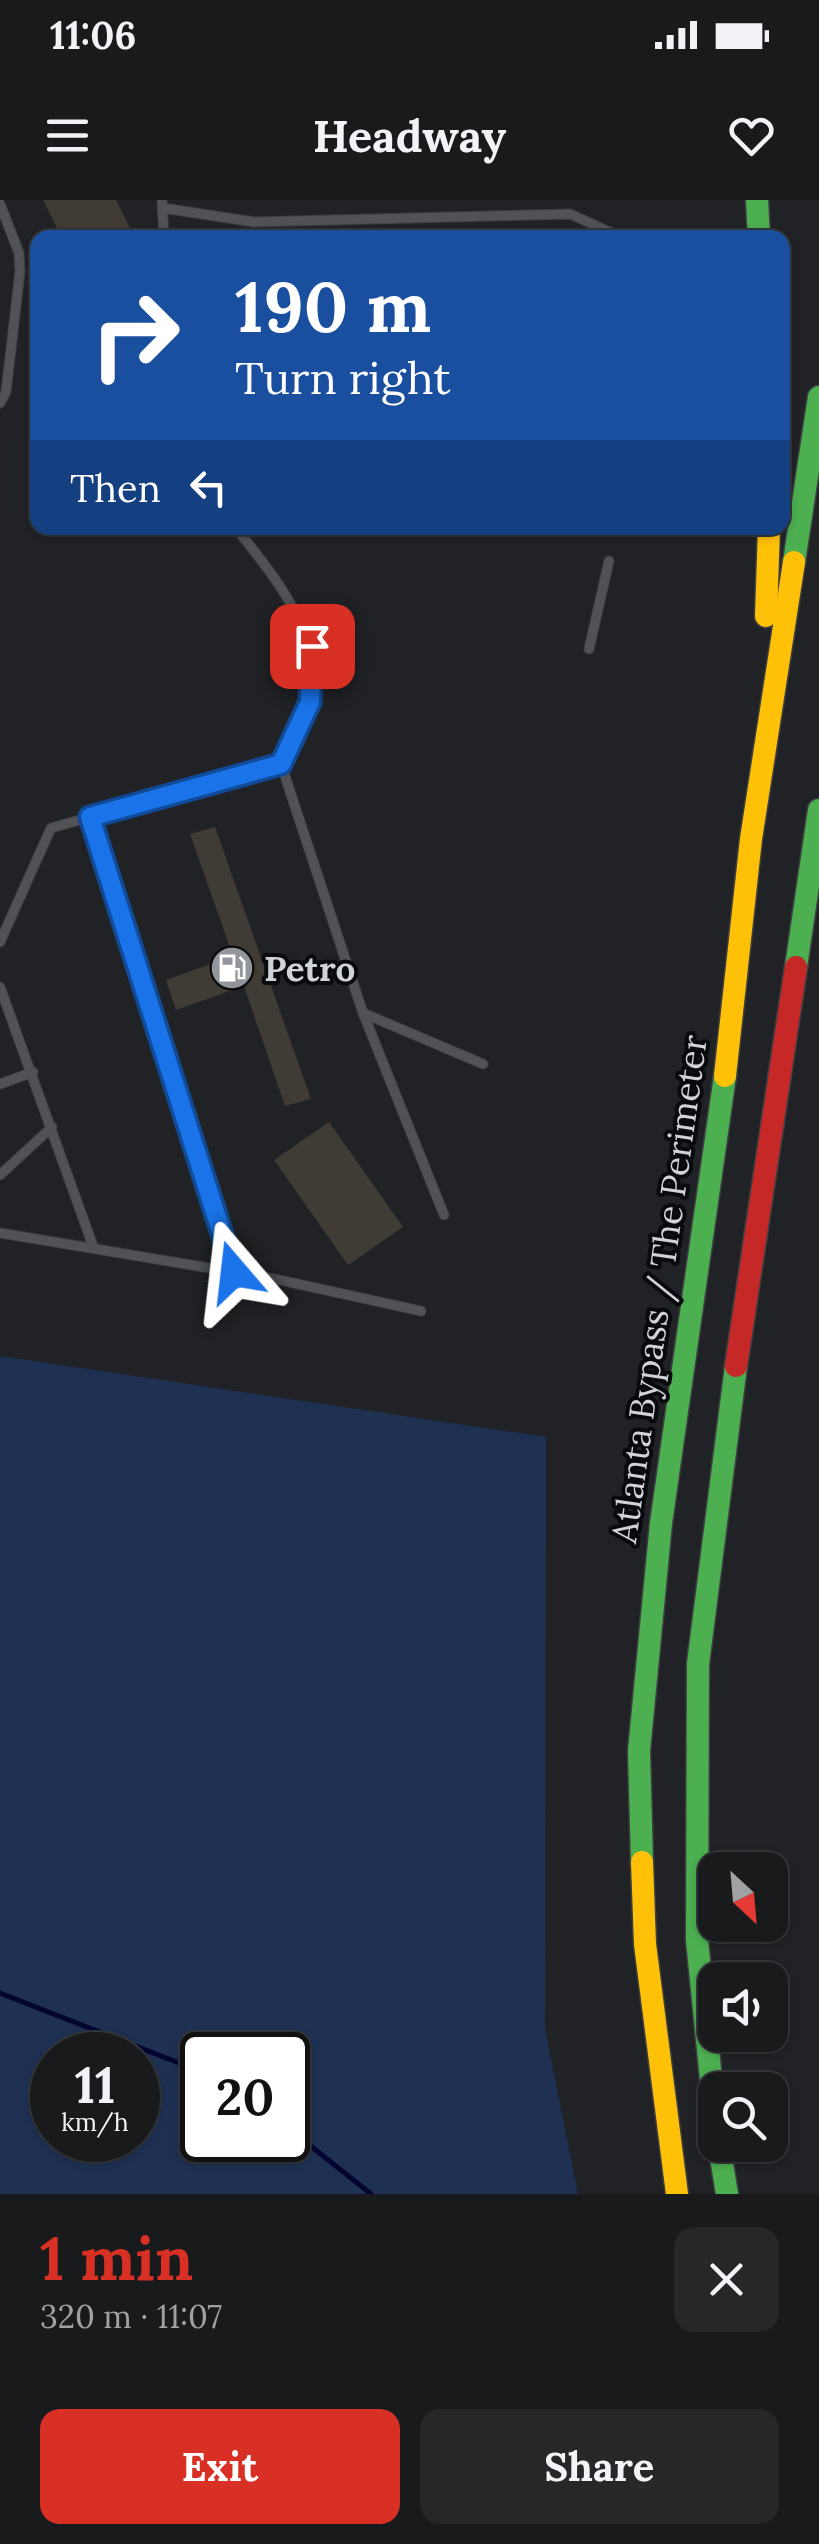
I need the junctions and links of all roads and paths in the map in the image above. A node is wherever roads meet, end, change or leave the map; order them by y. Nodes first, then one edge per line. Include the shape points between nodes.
1 (757, 200) edge
2 (0, 204) edge
3 (163, 204) edge
4 (164, 230) edge
5 (605, 230) edge
6 (759, 230) edge
7 (819, 397) edge
8 (0, 403) edge
9 (242, 535) edge
10 (768, 535) edge
11 (610, 561) dead end
12 (589, 649) dead end
13 (281, 764) junction
14 (819, 810) edge
15 (90, 817) junction
16 (750, 839) junction
17 (819, 904) edge
18 (0, 942) edge
19 (0, 987) edge
20 (363, 1014) junction
21 (786, 1032) junction
22 (483, 1064) dead end
23 (33, 1072) junction
24 (0, 1084) edge
25 (52, 1127) junction
26 (0, 1175) edge
27 (444, 1215) dead end
28 (0, 1234) edge
29 (93, 1246) junction
30 (234, 1272) junction
31 (420, 1311) dead end
32 (710, 2072) edge
33 (721, 2162) edge
34 (677, 2194) edge
35 (727, 2194) edge

1 - 6 highway
2 - 8 lane via 20,272
3 - 4 lane
3 - 5 lane via 254,222 570,214
7 - 16 highway, Atlanta Bypass / The Perimeter
9 - 13 lane via 278,581 312,646 310,702
10 - 16 highway
11 - 12 lane
13 - 15 lane
13 - 20 lane
14 - 21 highway
15 - 18 lane via 52,828
15 - 30 lane
16 - 34 highway, Atlanta Bypass / The Perimeter via 715,1166 660,1523 639,1752 645,1944
17 - 21 highway
19 - 23 lane
20 - 22 lane
20 - 27 lane
21 - 32 highway via 714,1506 698,1664 697,1940
23 - 24 lane
23 - 25 lane
25 - 26 lane
25 - 29 lane
28 - 29 lane
29 - 30 lane
30 - 31 lane
33 - 35 highway

